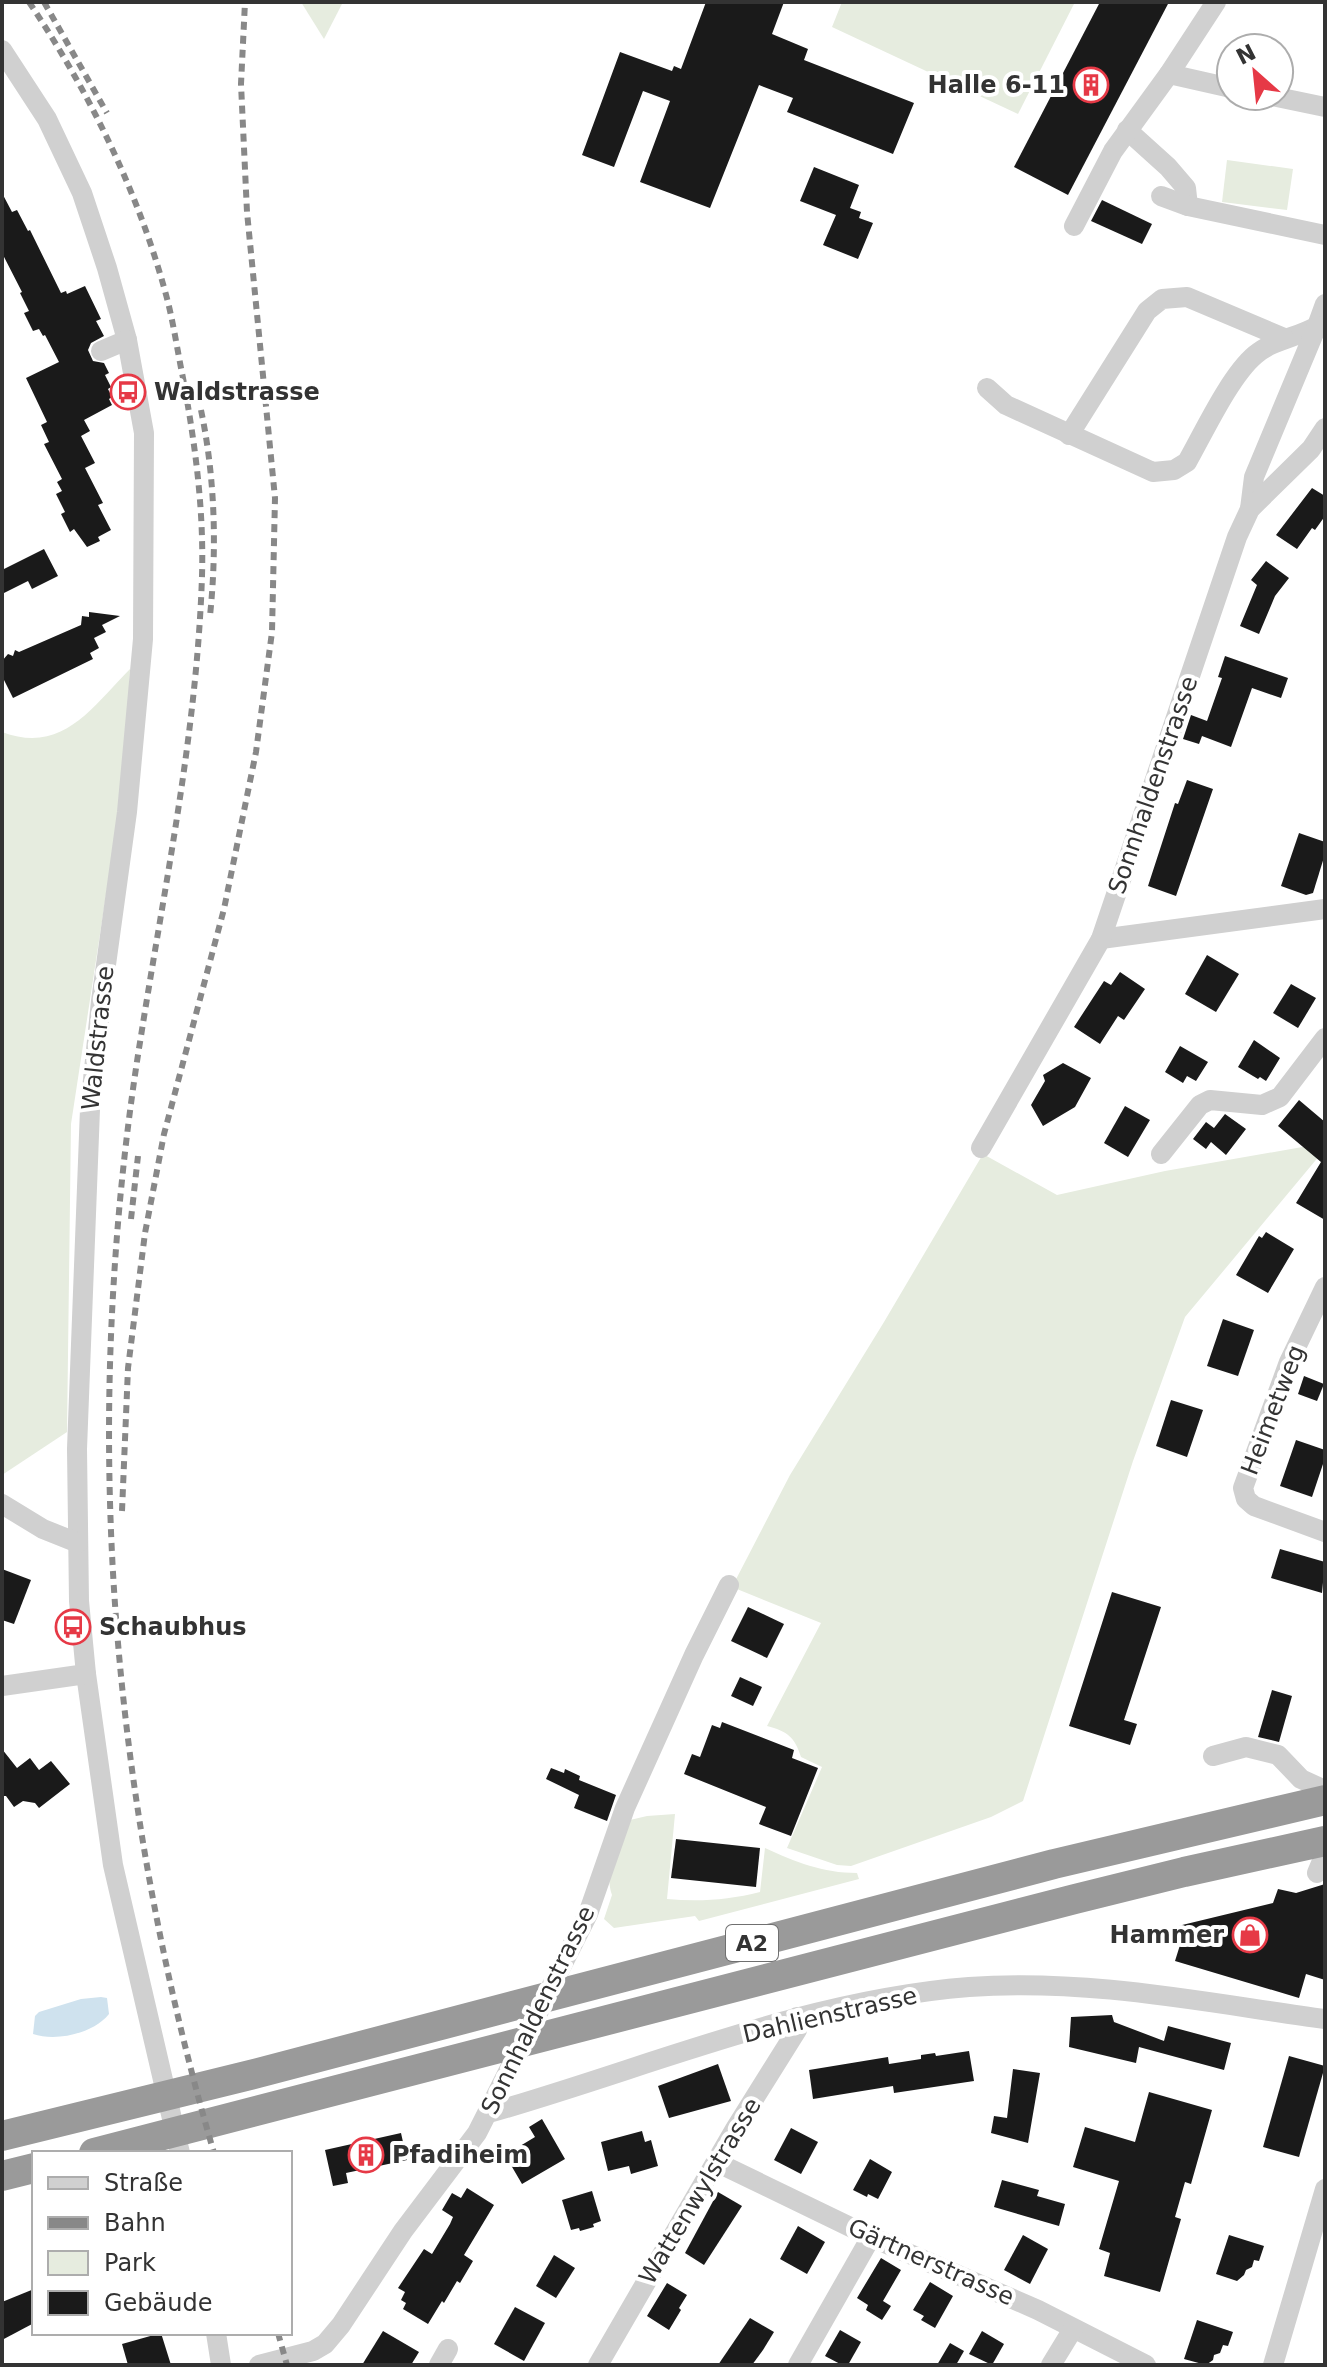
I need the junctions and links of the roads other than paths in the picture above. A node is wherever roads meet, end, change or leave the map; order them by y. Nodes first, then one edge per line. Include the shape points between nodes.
1 (1216, 2) edge
2 (2, 50) edge
3 (1169, 74) junction
4 (1215, 84) edge
5 (1295, 101) edge
6 (1325, 107) edge
7 (1127, 130) junction
8 (1161, 196) dead end
9 (1188, 206) junction
10 (1074, 226) dead end
11 (1325, 235) edge
12 (1325, 304) edge
13 (1317, 326) junction
14 (1284, 338) junction
15 (127, 340) junction
16 (101, 351) dead end
17 (987, 388) dead end
18 (1325, 428) edge
19 (1069, 435) junction
20 (1250, 509) junction
21 (1325, 909) edge
22 (1101, 939) junction
23 (1325, 1038) edge
24 (981, 1148) dead end
25 (1161, 1154) dead end
26 (1325, 1287) edge
27 (2, 1504) edge
28 (1325, 1532) edge
29 (78, 1543) junction
30 (729, 1585) dead end
31 (86, 1674) junction
32 (2, 1686) edge
33 (1213, 1756) dead end
34 (1325, 1790) edge
35 (1325, 1800) edge
36 (1325, 1841) edge
37 (797, 2017) junction
38 (1325, 2019) edge
39 (489, 2113) junction
40 (2, 2136) edge
41 (102, 2151) edge
42 (180, 2151) edge
43 (716, 2162) junction
44 (32, 2169) edge
45 (3, 2176) edge
46 (1325, 2189) edge
47 (871, 2237) junction
48 (1073, 2329) junction
49 (216, 2335) edge
50 (221, 2365) edge
51 (259, 2365) edge
52 (598, 2365) edge
53 (798, 2365) edge
54 (1051, 2365) edge
55 (1146, 2365) edge
56 (1273, 2365) edge

1 - 3 street
2 - 15 street, Waldstrasse via 47,119 82,193
3 - 4 street
3 - 7 street
5 - 6 street
7 - 9 street via 1186,188
7 - 10 street
8 - 9 street
9 - 11 street
12 - 13 street
13 - 14 street
13 - 20 street via 1254,477
14 - 19 street via 1254,356 1187,462 1174,470 1153,472
14 - 19 street via 1187,297 1162,299 1147,311
15 - 16 street
15 - 29 street, Waldstrasse via 144,433 143,639 90,1109
17 - 19 street via 1006,405
18 - 20 street, Sonnhaldenstrasse
20 - 22 street, Sonnhaldenstrasse
21 - 22 street
22 - 24 street, Sonnhaldenstrasse
23 - 25 street via 1280,1097 1262,1105 1210,1100 1200,1105
26 - 28 street, Heimetweg via 1289,1362 1243,1488 1254,1506
27 - 29 street
29 - 31 street, Waldstrasse
30 - 39 street, Sonnhaldenstrasse via 625,1808 588,1914
31 - 32 street
31 - 42 street via 113,1865
33 - 34 street via 1246,1747 1278,1755 1301,1779
35 - 40 highway, A2 via 1054,1864
36 - 41 highway, A2 via 1091,1895
37 - 38 street, Dahlienstrasse via 925,1992 1062,1986
37 - 39 street, Dahlienstrasse
37 - 43 street, Wattenwylstrasse via 797,2030
39 - 51 street, Sonnhaldenstrasse via 325,2344
43 - 47 street, Gärtnerstrasse
43 - 52 street, Wattenwylstrasse
44 - 45 highway
46 - 56 street
47 - 48 street, Gärtnerstrasse
47 - 53 street
48 - 54 street
48 - 55 street, Gärtnerstrasse
49 - 50 street

